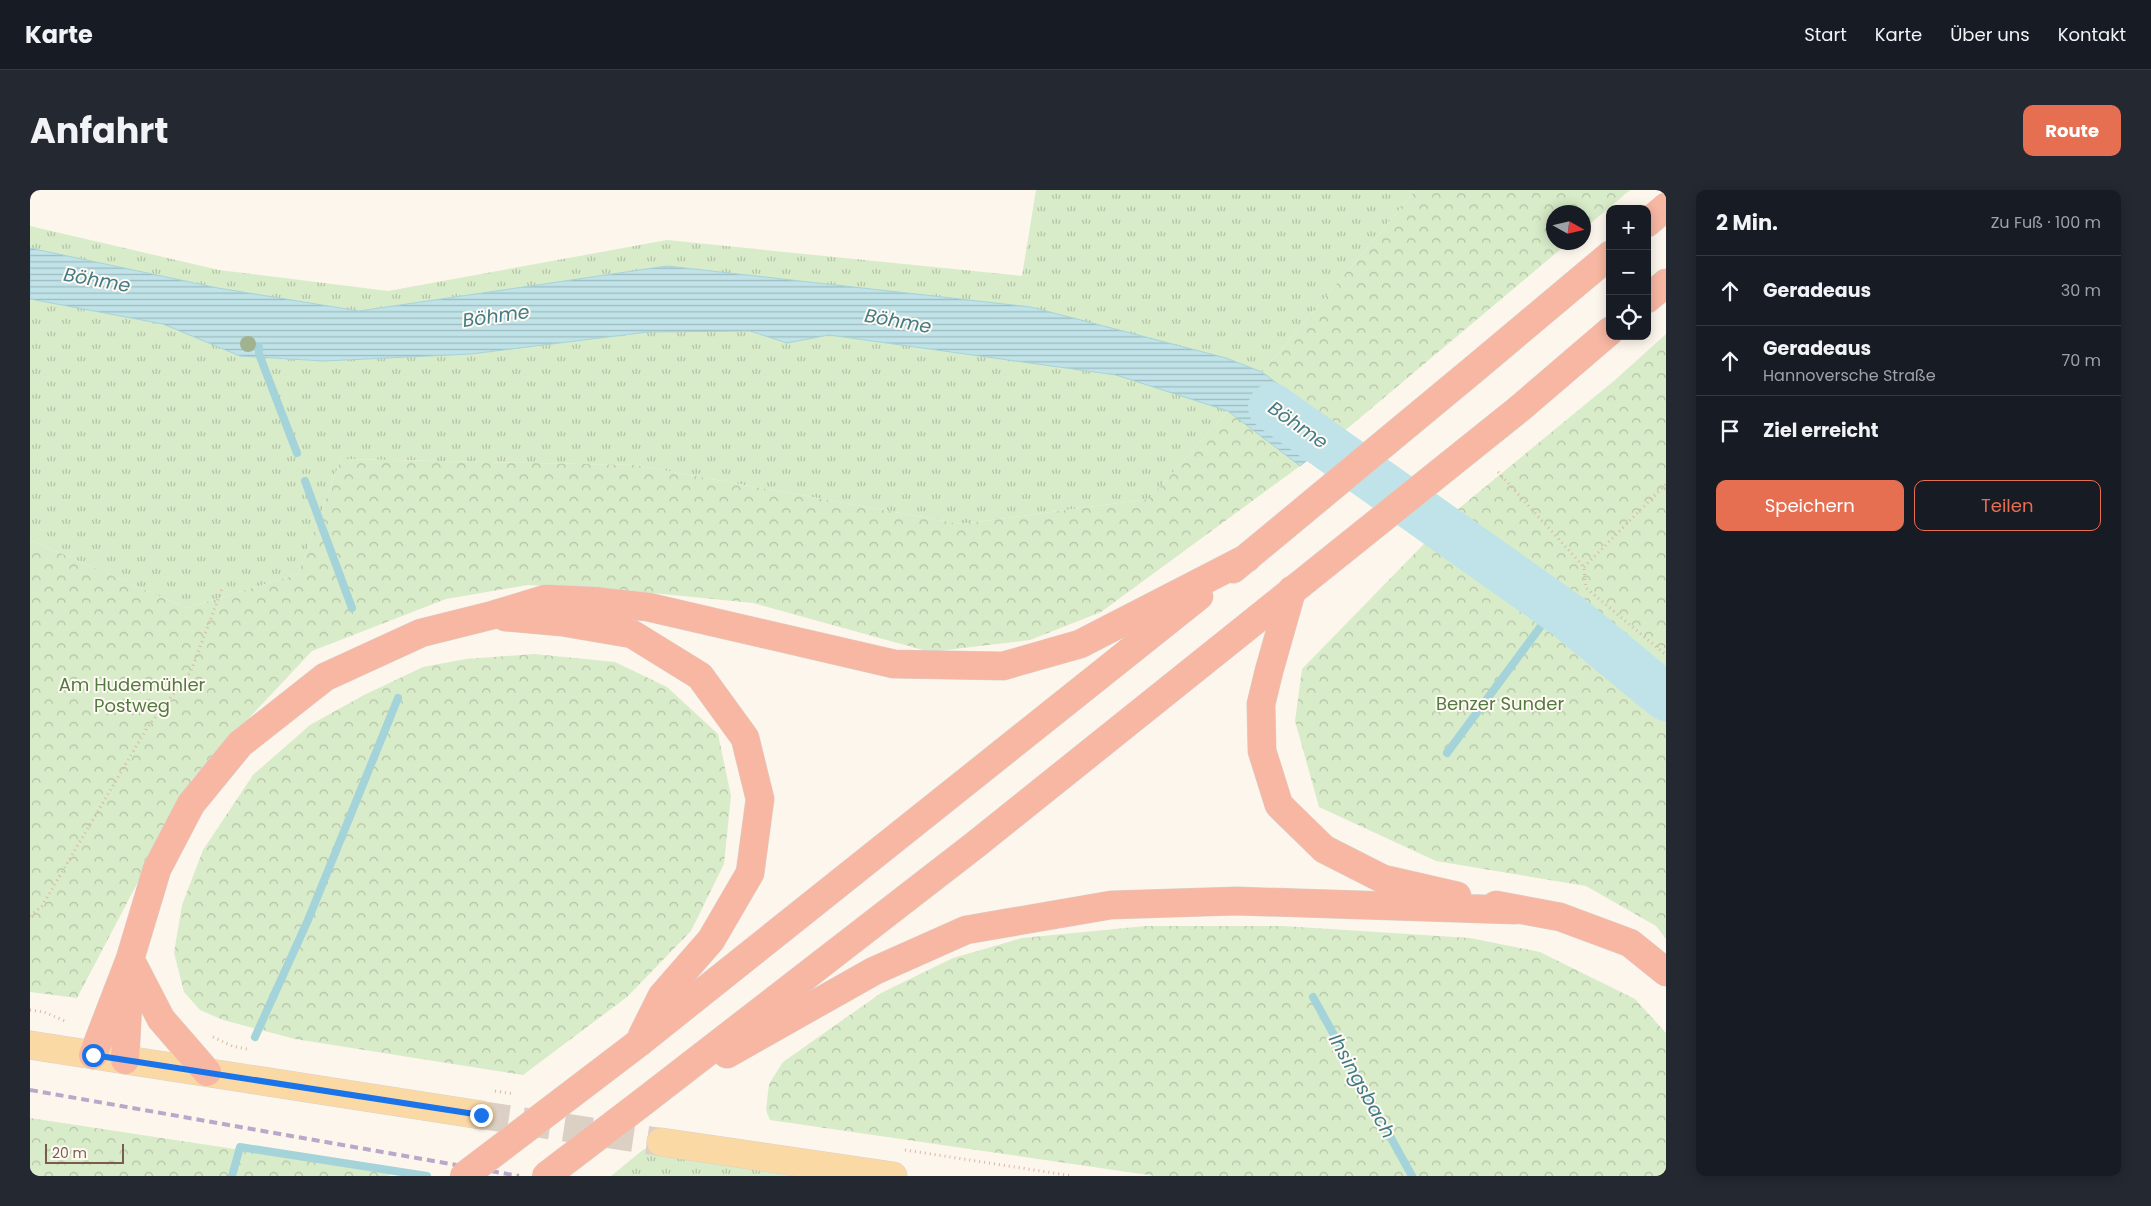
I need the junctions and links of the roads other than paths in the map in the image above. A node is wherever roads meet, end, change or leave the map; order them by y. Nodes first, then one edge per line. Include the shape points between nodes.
1 (1666, 207) edge
2 (1651, 220) edge
3 (1606, 257) edge
4 (1666, 283) edge
5 (1651, 296) edge
6 (1606, 334) edge
7 (1246, 558) junction
8 (1292, 590) junction
9 (493, 615) junction
10 (1514, 910) junction
11 (130, 959) junction
12 (1666, 972) edge
13 (640, 1042) junction
14 (30, 1046) edge
15 (93, 1055) junction
16 (125, 1060) junction
17 (207, 1072) junction
18 (643, 1102) junction
19 (481, 1115) tunnel mouth
20 (661, 1142) tunnel mouth
21 (464, 1176) edge
22 (546, 1176) edge
23 (892, 1176) edge

1 - 2 highway
3 - 7 highway
4 - 5 highway
6 - 8 highway via 1519,409
7 - 9 highway via 1080,644 1003,666 894,664 648,607 591,601 546,599
7 - 13 highway
8 - 10 highway via 1261,704 1262,751 1279,805 1324,849 1383,879
8 - 18 highway via 975,845
9 - 11 highway via 421,633 325,677 240,744 191,804 157,869
9 - 13 highway via 632,634 700,676 745,738 760,799 750,873 711,940 662,996
10 - 12 highway via 1560,917 1630,943
10 - 18 highway via 1237,901 1111,905 966,930 874,971
11 - 15 highway
11 - 16 highway
11 - 17 highway via 161,1019
13 - 21 highway, bridge
14 - 15 main road
15 - 16 main road
16 - 17 main road
17 - 19 main road
18 - 22 highway, bridge
20 - 23 main road

